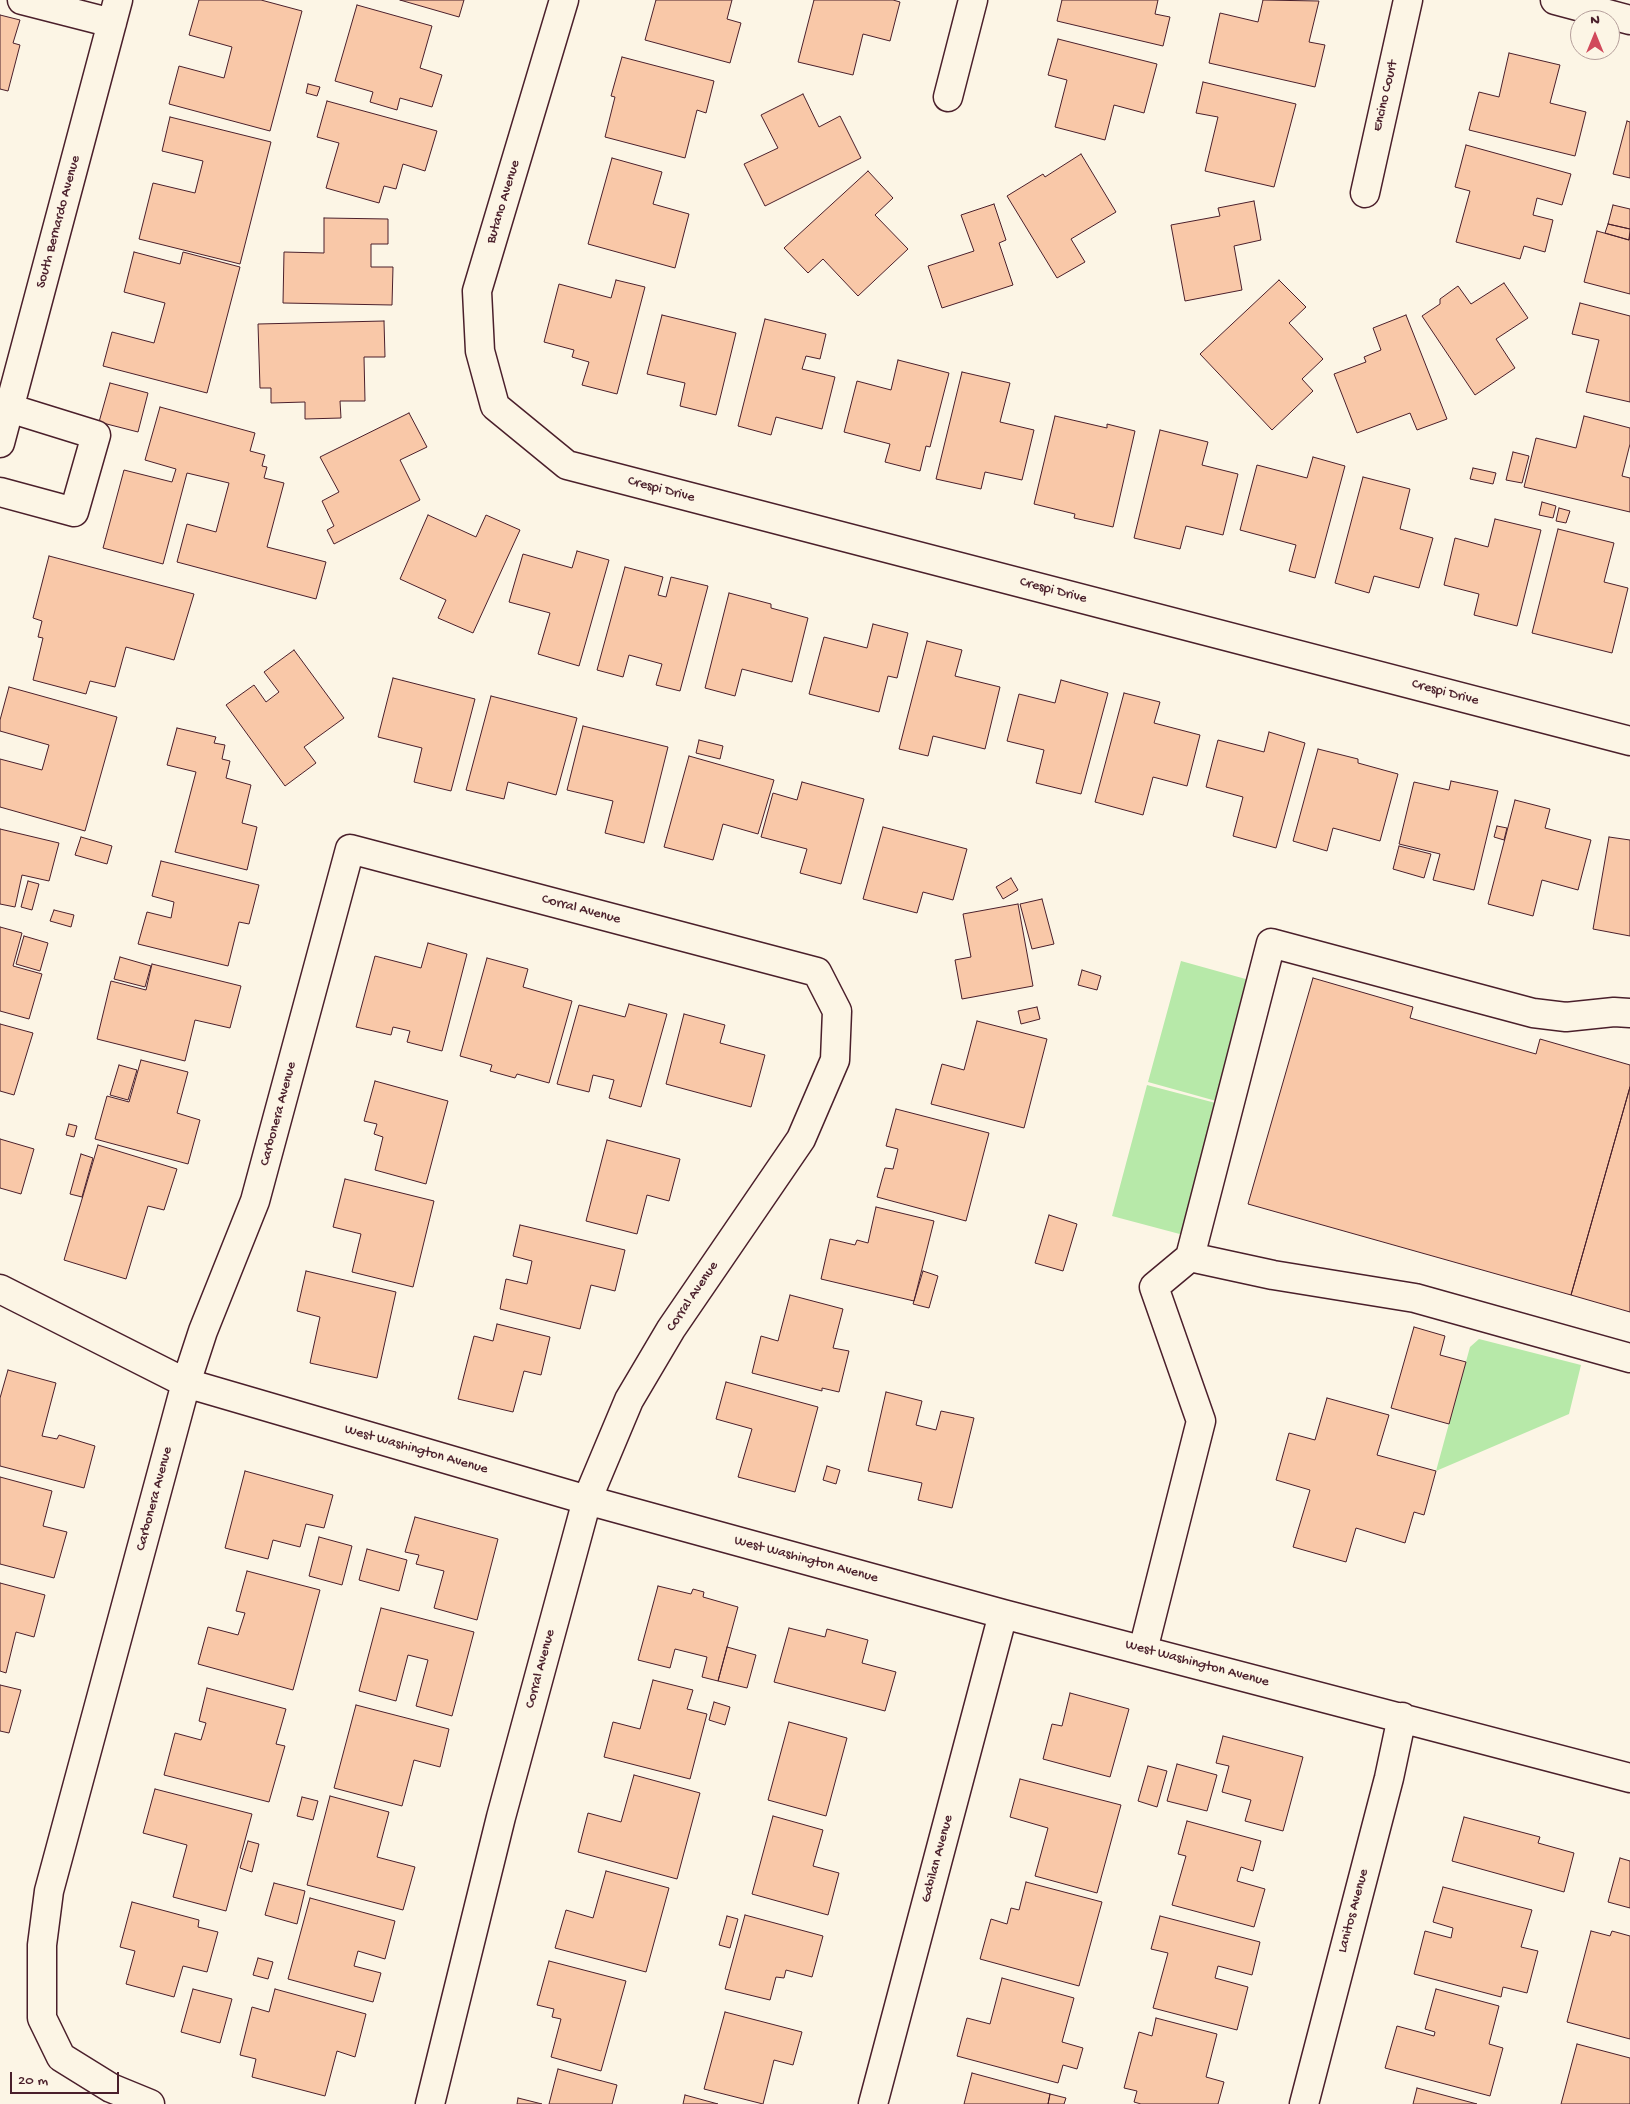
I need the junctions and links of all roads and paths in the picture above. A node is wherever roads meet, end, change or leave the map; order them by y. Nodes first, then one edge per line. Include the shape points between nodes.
1 (22, 0) edge
2 (564, 0) edge
3 (973, 0) edge
4 (1408, 0) edge
5 (1555, 0) edge
6 (115, 11) edge
7 (1630, 20) edge
8 (948, 97) dead end
9 (1365, 193) dead end
10 (495, 406) joint
11 (10, 408) junction
12 (0, 443) edge
13 (0, 492) edge
14 (1630, 740) edge
15 (350, 849) joint
16 (1630, 1013) edge
17 (1190, 1257) junction
18 (0, 1289) edge
19 (1630, 1358) edge
20 (186, 1383) junction
21 (587, 1500) junction
22 (1003, 1614) junction
23 (1143, 1650) junction
24 (1402, 1717) junction
25 (1630, 1778) edge
26 (150, 2104) edge
27 (430, 2104) edge
28 (873, 2104) edge
29 (1304, 2104) edge

1 - 6 street
2 - 10 street, Butano Avenue via 477,291 480,351
3 - 8 street
4 - 9 street, Encino Court
5 - 7 street
6 - 11 street, South Bernardo Avenue
10 - 14 street, Crespi Drive via 568,465
11 - 12 street, South Bernardo Avenue
11 - 13 street via 96,434 74,512
15 - 20 street, Carbonera Avenue via 255,1201 203,1331
15 - 21 street, Corral Avenue via 817,972 837,1012 835,1060 801,1139 671,1328 629,1400
16 - 17 street via 1566,1017 1534,1013 1271,943
17 - 19 street via 1273,1275 1415,1298
17 - 23 street via 1154,1287 1201,1421
18 - 20 street, West Washington Avenue
20 - 21 street, West Washington Avenue
20 - 26 street, Carbonera Avenue via 49,1891 42,1945 42,2018 61,2057 112,2088
21 - 22 street, West Washington Avenue
21 - 27 street, Corral Avenue via 501,1818
22 - 23 street, West Washington Avenue
22 - 28 street, Gabilan Avenue
23 - 24 street, West Washington Avenue
24 - 25 street, West Washington Avenue
24 - 29 street, Lanitos Avenue

